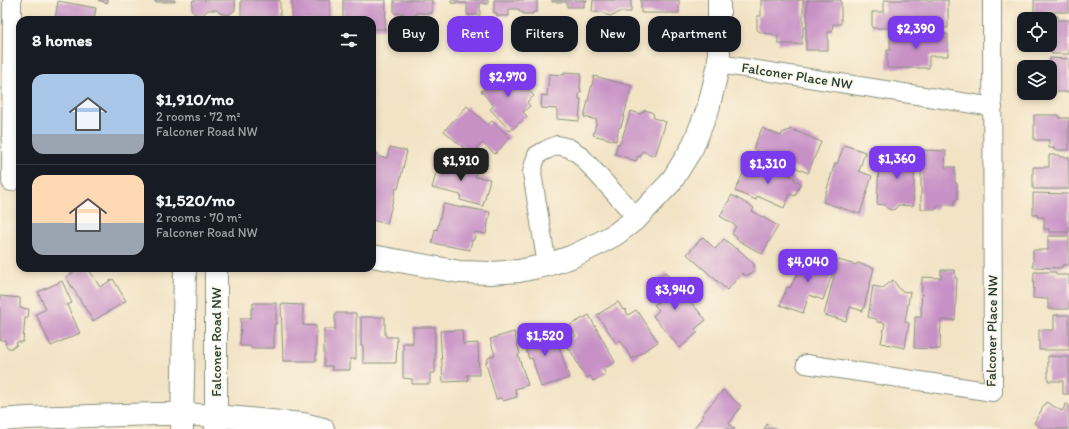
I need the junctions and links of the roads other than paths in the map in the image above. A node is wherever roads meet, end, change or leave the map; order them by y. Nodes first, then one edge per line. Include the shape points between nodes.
1 (12, 0) edge
2 (719, 0) edge
3 (992, 0) edge
4 (719, 64) junction
5 (993, 107) junction
6 (10, 181) edge
7 (637, 218) junction
8 (376, 257) edge
9 (547, 265) junction
10 (185, 272) edge
11 (216, 272) edge
12 (806, 364) dead end
13 (0, 420) edge
14 (182, 422) edge
15 (216, 422) edge
16 (323, 429) edge

1 - 6 street
2 - 4 street
3 - 5 street, Falconer Place NW
4 - 5 street, Falconer Place NW
4 - 7 street via 708,109 692,148 671,182
5 - 12 street, Falconer Place NW via 993,392
7 - 9 street via 594,246
7 - 9 street via 580,155 569,148 557,145 546,150 538,155 532,173
8 - 9 street via 460,272 491,274
10 - 14 street
11 - 15 street, Falconer Road NW
13 - 14 street via 157,414
14 - 15 street
15 - 16 street via 303,424

